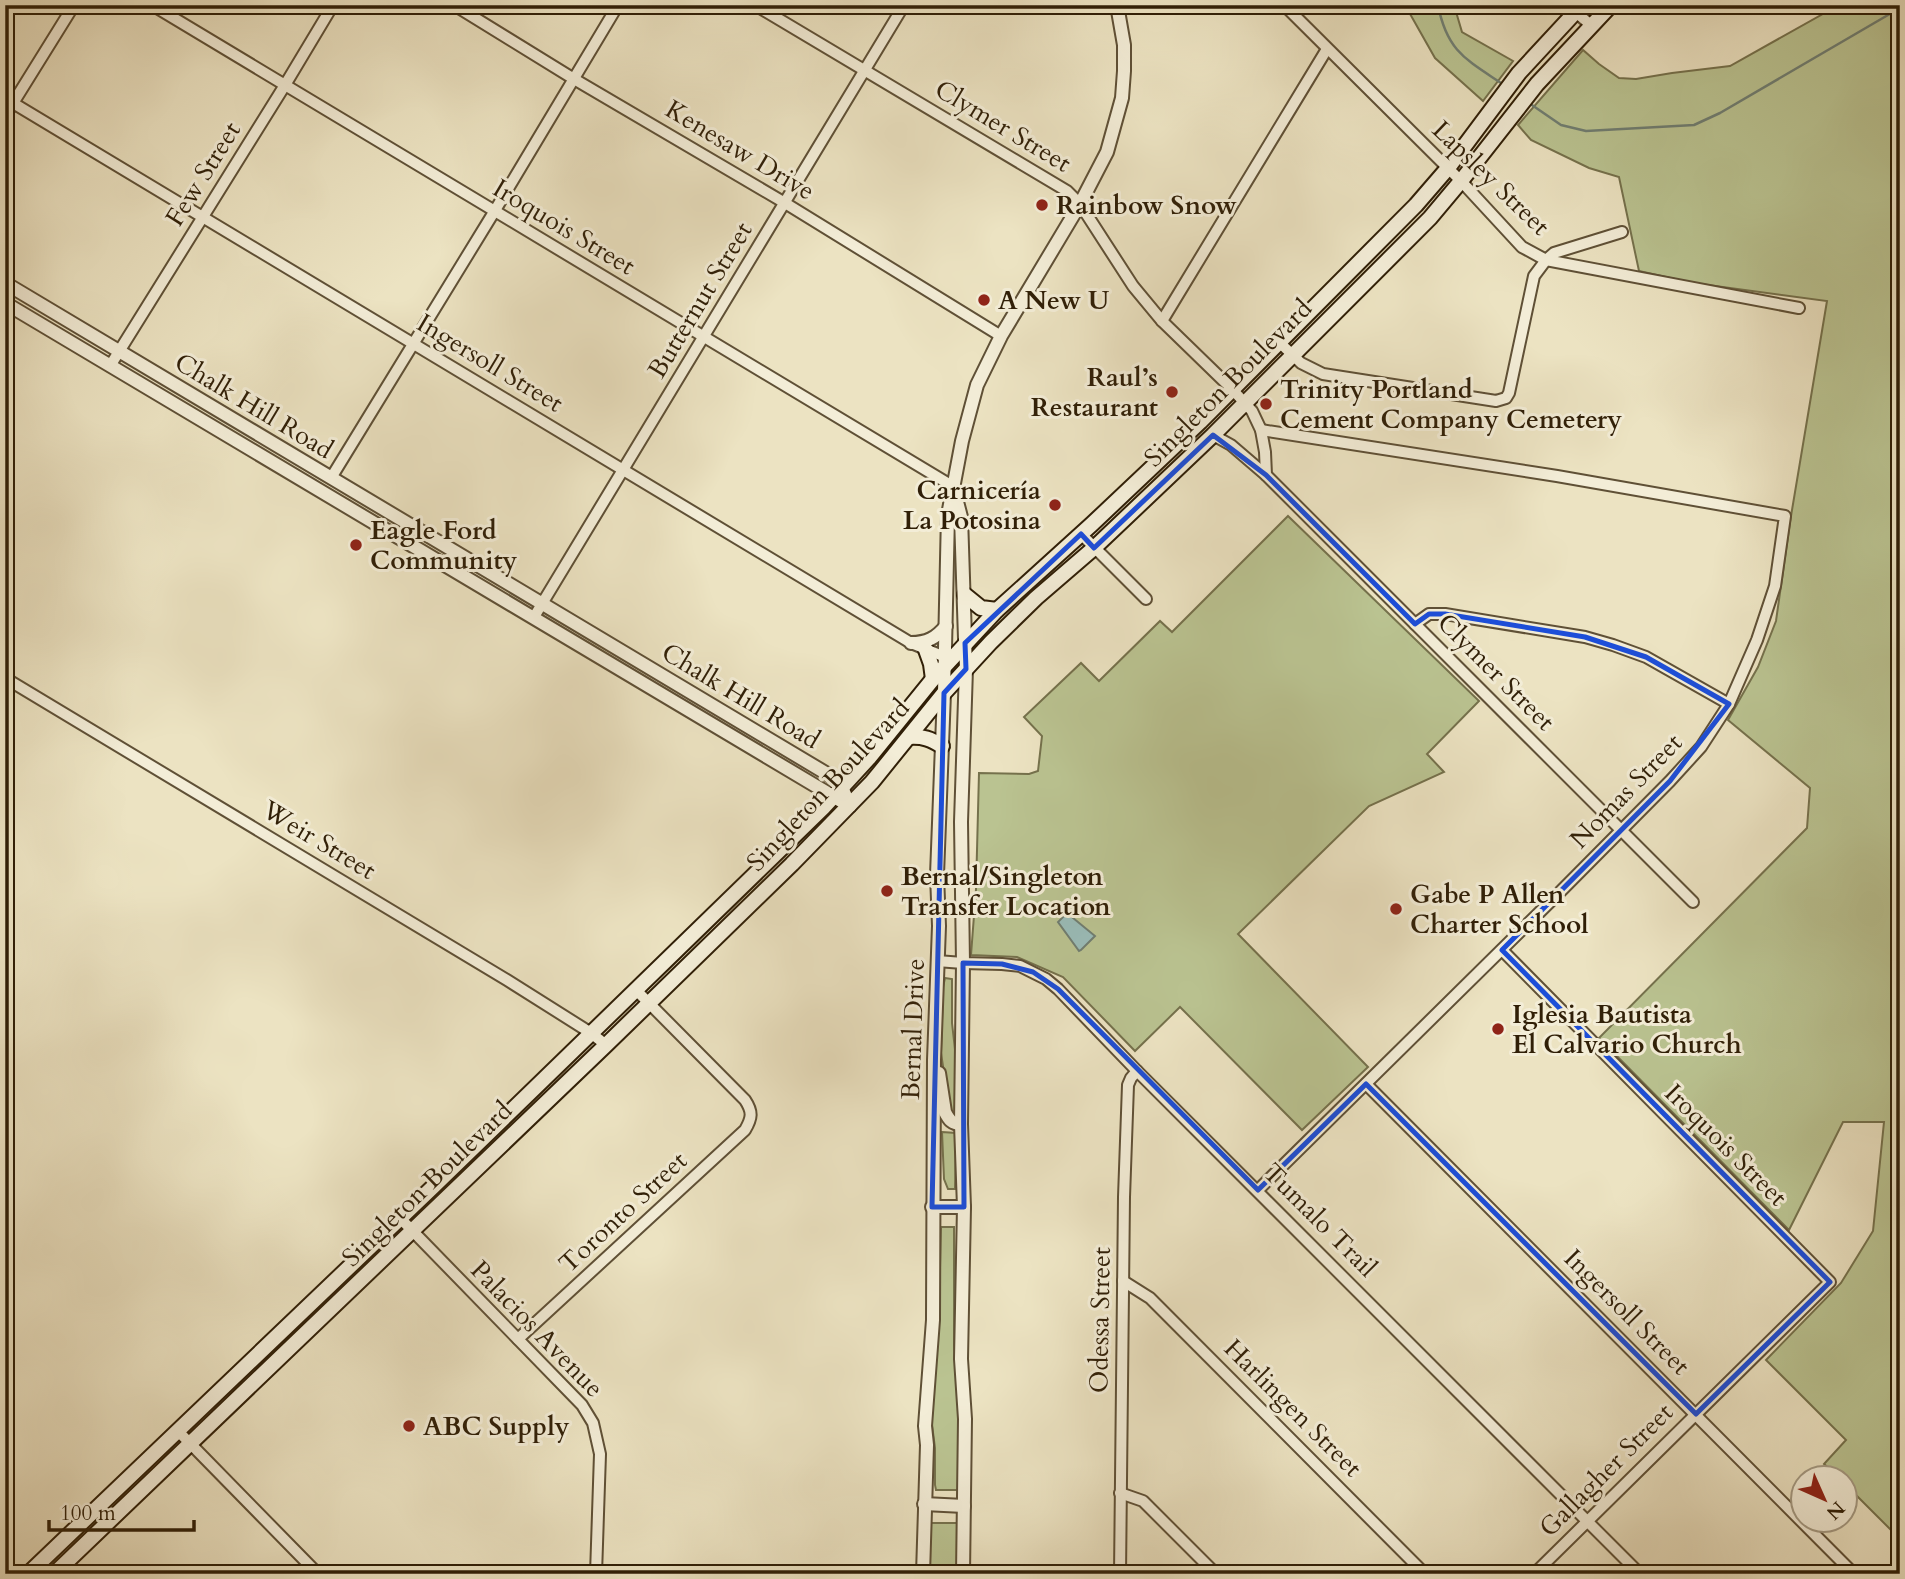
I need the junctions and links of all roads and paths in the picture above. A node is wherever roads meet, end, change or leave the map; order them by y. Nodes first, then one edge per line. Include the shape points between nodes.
1 (75, 5) edge
2 (152, 5) edge
3 (332, 5) edge
4 (454, 5) edge
5 (618, 5) edge
6 (755, 5) edge
7 (904, 5) edge
8 (1117, 5) edge
9 (1284, 5) edge
10 (1611, 5) edge
11 (1575, 7) edge
12 (1591, 25) junction
13 (1327, 48) junction
14 (865, 71) junction
15 (574, 79) junction
16 (285, 85) junction
17 (13, 103) junction
18 (5, 116) edge
19 (1448, 168) junction
20 (1461, 181) junction
21 (785, 203) junction
22 (1080, 204) junction
23 (494, 212) junction
24 (203, 218) junction
25 (1622, 232) dead end
26 (1546, 260) junction
27 (5, 283) edge
28 (5, 303) edge
29 (1798, 308) dead end
30 (1162, 321) junction
31 (1001, 336) junction
32 (703, 338) junction
33 (1279, 342) junction
34 (414, 344) junction
35 (119, 351) junction
36 (1292, 355) junction
37 (110, 366) junction
38 (1232, 389) junction
39 (1244, 403) junction
40 (216, 409) junction
41 (207, 424) junction
42 (1261, 430) junction
43 (1213, 435) junction
44 (624, 469) junction
45 (1266, 475) junction
46 (331, 478) junction
47 (954, 487) junction
48 (371, 503) junction
49 (363, 517) junction
50 (401, 520) junction
51 (392, 534) junction
52 (1081, 534) junction
53 (1094, 548) junction
54 (965, 595) junction
55 (1146, 599) dead end
56 (543, 603) junction
57 (997, 610) junction
58 (534, 617) junction
59 (1415, 624) junction
60 (946, 626) junction
61 (911, 643) junction
62 (965, 643) junction
63 (926, 650) junction
64 (945, 661) junction
65 (966, 669) junction
66 (5, 678) edge
67 (933, 679) junction
68 (944, 693) junction
69 (1729, 704) junction
70 (909, 737) junction
71 (942, 746) junction
72 (838, 792) junction
73 (850, 806) junction
74 (1621, 830) junction
75 (1693, 902) dead end
76 (1502, 950) junction
77 (937, 961) junction
78 (963, 963) junction
79 (636, 989) junction
80 (650, 1003) junction
81 (591, 1033) junction
82 (606, 1045) junction
83 (934, 1060) junction
84 (1137, 1071) junction
85 (1366, 1084) junction
86 (961, 1124) junction
87 (1258, 1191) junction
88 (932, 1207) junction
89 (964, 1207) junction
90 (400, 1218) junction
91 (412, 1232) junction
92 (341, 1274) junction
93 (1123, 1281) junction
94 (1830, 1282) joint
95 (354, 1287) junction
96 (519, 1339) junction
97 (1696, 1414) junction
98 (177, 1430) junction
99 (190, 1443) junction
100 (1120, 1493) junction
101 (924, 1504) junction
102 (964, 1506) junction
103 (1587, 1520) junction
104 (28, 1574) edge
105 (54, 1574) edge
106 (318, 1574) edge
107 (596, 1574) edge
108 (923, 1574) edge
109 (963, 1574) edge
110 (1121, 1574) edge
111 (1216, 1574) edge
112 (1425, 1574) edge
113 (1534, 1574) edge
114 (1640, 1574) edge
115 (1854, 1574) edge

1 - 17 street
2 - 16 street, Iroquois Street
3 - 16 street, Few Street
4 - 15 street, Kenesaw Drive
5 - 15 street
6 - 14 street, Clymer Street
7 - 14 street, Butternut Street
8 - 22 street, Bernal Drive via 1124,45 1122,98 1107,152
9 - 13 street, Lapsley Street
10 - 12 main road, Singleton Boulevard
11 - 12 street
11 - 19 main road, Singleton Boulevard via 1494,104
12 - 20 main road, Singleton Boulevard via 1537,84
13 - 19 street, Lapsley Street
13 - 30 street
14 - 21 street, Butternut Street
14 - 22 street, Clymer Street via 1067,191
15 - 21 street, Kenesaw Drive
15 - 23 street
16 - 23 street, Iroquois Street
16 - 24 street, Few Street
17 - 18 street
17 - 24 street, Ingersoll Street
19 - 20 street, Lapsley Street
19 - 33 main road, Singleton Boulevard
20 - 26 street, Lapsley Street via 1522,247
20 - 36 main road, Singleton Boulevard via 1430,218
21 - 31 street, Kenesaw Drive
21 - 32 street, Butternut Street
22 - 30 street, Clymer Street via 1133,286
22 - 31 street, Bernal Drive
23 - 32 street, Iroquois Street
23 - 34 street
24 - 34 street, Ingersoll Street
24 - 35 street, Few Street
25 - 26 street via 1554,253
26 - 29 street, Lapsley Street
26 - 36 street via 1534,276 1510,393 1504,399 1323,374
27 - 35 street, Chalk Hill Road
28 - 37 street, Chalk Hill Road
30 - 38 street, Clymer Street
31 - 47 street, Bernal Drive via 977,385
32 - 44 street, Butternut Street
32 - 47 street, Iroquois Street
33 - 36 street
33 - 38 main road, Singleton Boulevard
34 - 44 street, Ingersoll Street
34 - 46 street
35 - 37 street, Few Street
35 - 40 street, Chalk Hill Road
36 - 39 main road, Singleton Boulevard
37 - 41 street, Chalk Hill Road
38 - 39 street, Clymer Street
38 - 52 main road, Singleton Boulevard
39 - 42 street, Clymer Street
39 - 43 main road, Singleton Boulevard
40 - 41 street
40 - 46 street, Chalk Hill Road
41 - 49 street, Chalk Hill Road
42 - 45 street, Clymer Street
42 - 69 street, Nomas Street via 1784,516 1775,586
43 - 45 street, Clymer Street
43 - 53 main road, Singleton Boulevard
44 - 56 street, Butternut Street
44 - 61 street, Ingersoll Street
45 - 59 street, Clymer Street
46 - 48 street, Chalk Hill Road
47 - 54 street, Bernal Drive via 961,517
47 - 60 street, Bernal Drive via 948,515
48 - 49 street
48 - 50 street, Chalk Hill Road
49 - 51 street, Chalk Hill Road
50 - 51 street
50 - 56 street, Chalk Hill Road
51 - 58 street, Chalk Hill Road
52 - 53 street
52 - 57 main road, Singleton Boulevard
53 - 55 street
53 - 65 main road, Singleton Boulevard via 1036,598
54 - 57 main road via 981,608
54 - 62 street, Bernal Drive
56 - 58 street, Butternut Street
56 - 72 street, Chalk Hill Road via 834,778
57 - 62 main road, Singleton Boulevard
58 - 72 street, Chalk Hill Road
59 - 69 street via 1429,614 1445,614 1585,637 1646,657
59 - 74 street, Clymer Street
60 - 61 street via 933,639
60 - 64 street, Bernal Drive
61 - 63 street, Ingersoll Street
62 - 64 main road, Singleton Boulevard
62 - 65 street, Bernal Drive
63 - 64 street, Ingersoll Street
63 - 67 main road
64 - 67 main road, Singleton Boulevard
64 - 68 street, Bernal Drive
65 - 68 main road, Singleton Boulevard
65 - 78 street, Bernal Drive
66 - 81 street, Weir Street
67 - 72 main road, Singleton Boulevard
68 - 70 main road, Singleton Boulevard
68 - 71 street, Bernal Drive
69 - 74 street, Nomas Street via 1701,747
70 - 71 main road via 930,739
70 - 73 main road, Singleton Boulevard
71 - 77 street, Bernal Drive
72 - 73 street, Chalk Hill Road
72 - 79 main road, Singleton Boulevard
73 - 80 main road, Singleton Boulevard
74 - 75 street, Clymer Street
74 - 76 street, Nomas Street
76 - 85 street, Nomas Street
76 - 94 street, Iroquois Street
77 - 78 street, Tumalo Trail
77 - 83 street, Bernal Drive
78 - 84 street, Tumalo Trail via 1020,966 1046,979
78 - 86 street, Bernal Drive
79 - 80 street
79 - 81 main road, Singleton Boulevard
80 - 82 main road, Singleton Boulevard
80 - 96 street, Toronto Street via 745,1100 752,1114 750,1121
81 - 82 street, Weir Street
81 - 90 main road, Singleton Boulevard
82 - 91 main road, Singleton Boulevard
83 - 86 street via 945,1112 954,1124
83 - 88 street, Bernal Drive
84 - 87 street, Tumalo Trail
84 - 93 street, Odessa Street via 1128,1085
85 - 87 street, Nomas Street
85 - 97 street, Ingersoll Street
86 - 89 street, Bernal Drive
87 - 103 street, Tumalo Trail
88 - 89 street
88 - 101 street, Bernal Drive via 933,1320
89 - 102 street, Bernal Drive
90 - 91 street, Palacios Avenue
90 - 92 main road, Singleton Boulevard
91 - 95 main road, Singleton Boulevard
91 - 96 street, Palacios Avenue
92 - 95 main road
92 - 98 main road, Singleton Boulevard
93 - 100 street, Odessa Street
93 - 112 street, Harlingen Street via 1150,1298
94 - 97 street, Gallagher Street
95 - 99 main road, Singleton Boulevard
96 - 107 street, Palacios Avenue via 582,1405 593,1423 600,1454
97 - 103 street, Gallagher Street
97 - 115 street, Ingersoll Street
98 - 99 street
98 - 104 main road, Singleton Boulevard
99 - 105 main road, Singleton Boulevard
99 - 106 street
100 - 110 street, Odessa Street
100 - 111 street via 1143,1501
101 - 102 street
101 - 108 street, Bernal Drive
102 - 109 street, Bernal Drive
103 - 113 street, Gallagher Street
103 - 114 street, Tumalo Trail

